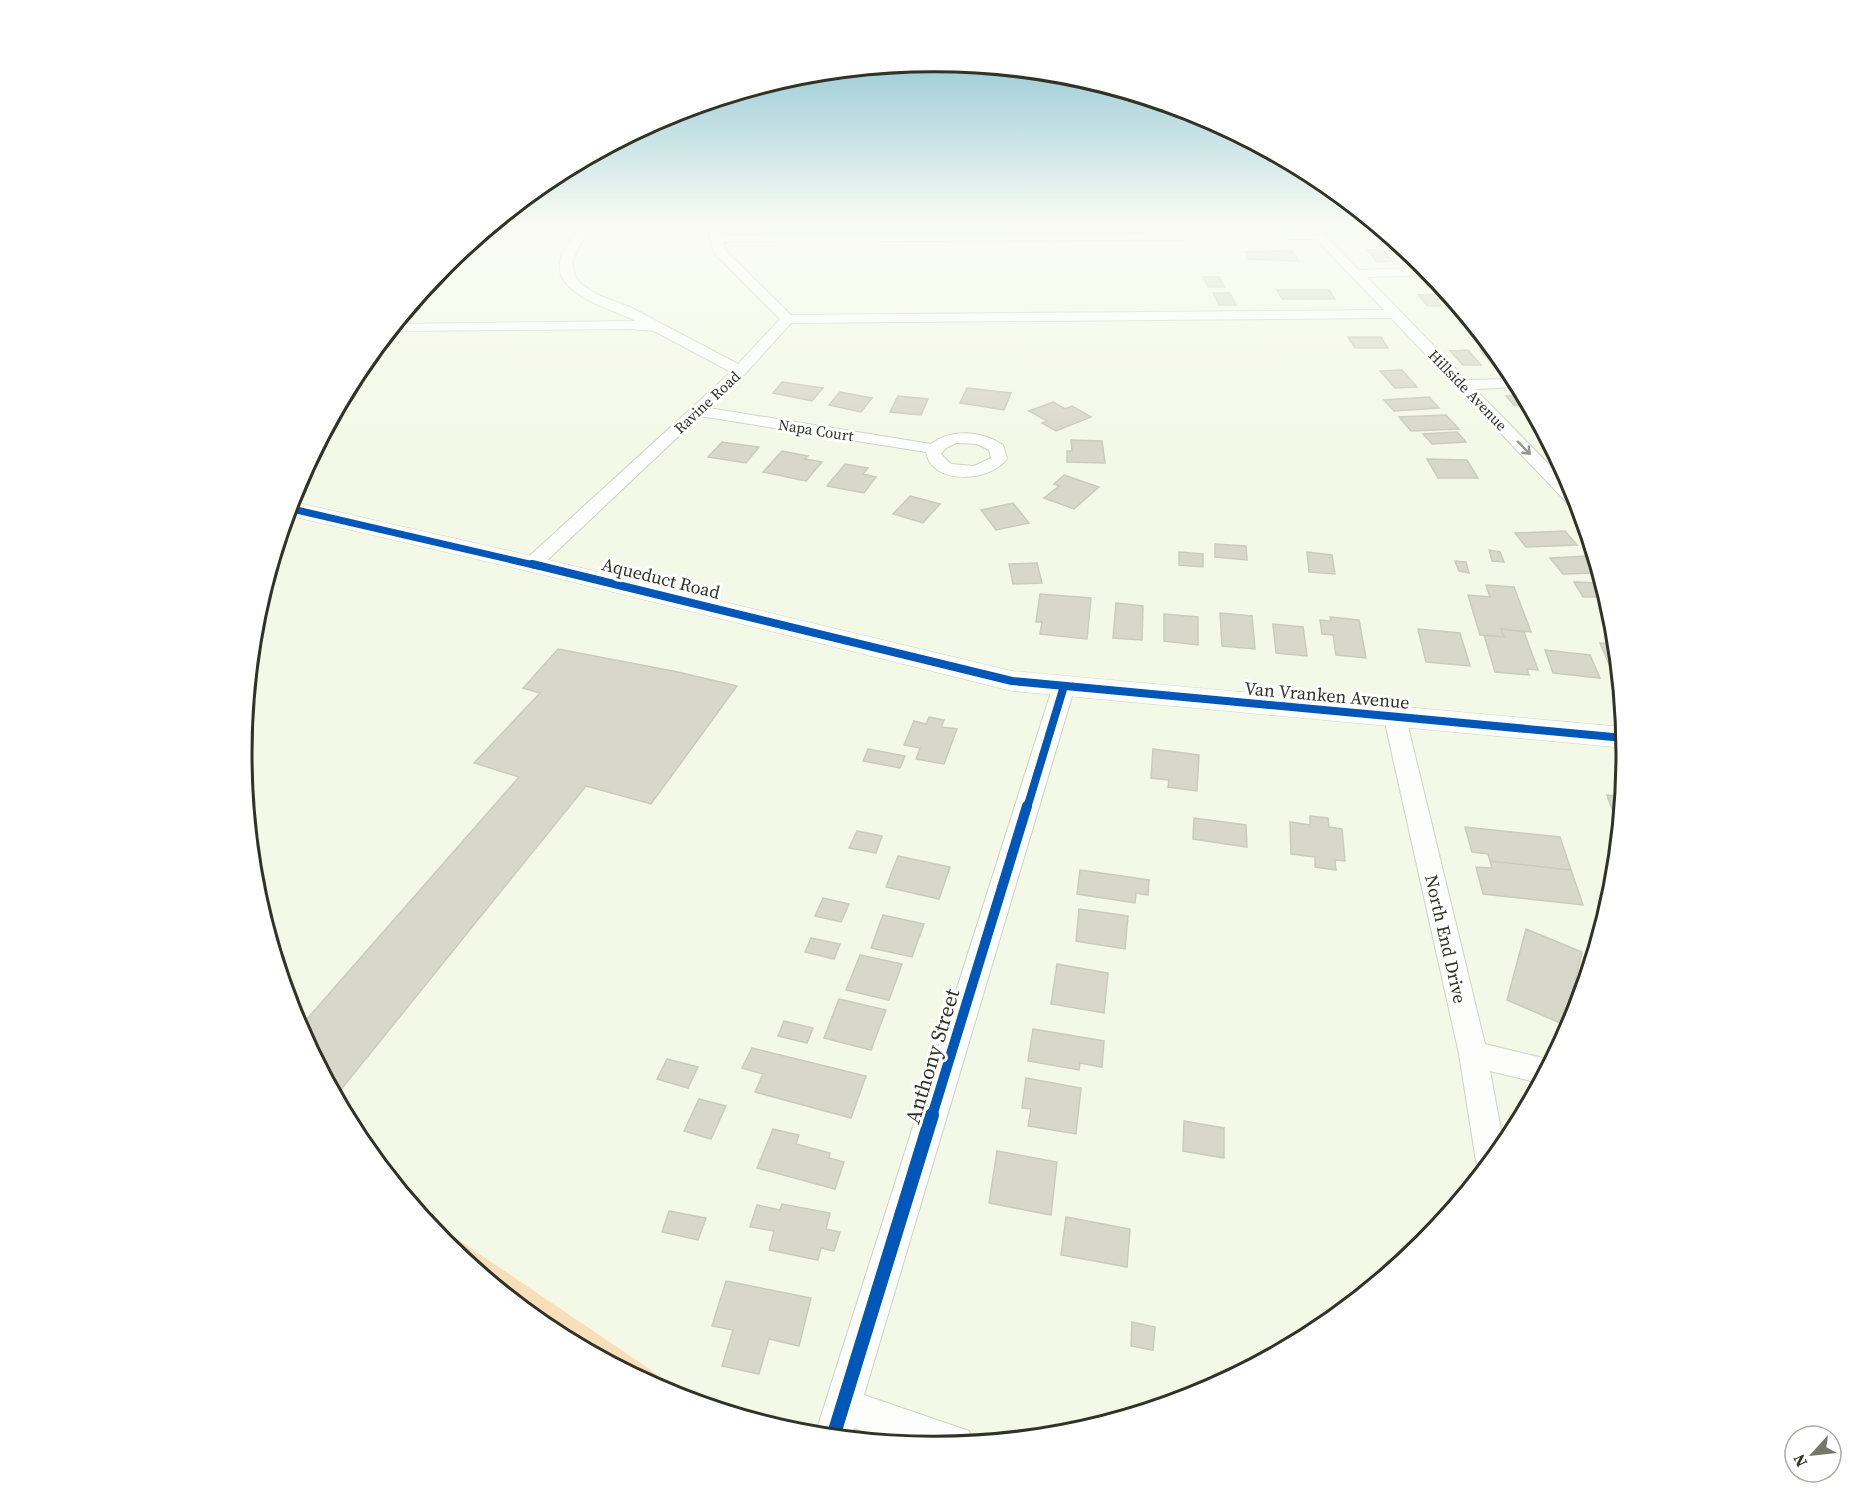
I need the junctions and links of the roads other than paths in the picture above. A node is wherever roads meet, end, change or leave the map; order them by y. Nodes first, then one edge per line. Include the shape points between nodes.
1 (589, 295) edge
2 (763, 295) edge
3 (1377, 295) edge
4 (1395, 314) junction
5 (787, 319) junction
6 (655, 327) junction
7 (401, 328) edge
8 (740, 371) junction
9 (1506, 383) edge
10 (1464, 385) junction
11 (697, 411) junction
12 (934, 449) dead end
13 (1561, 486) edge
14 (297, 510) edge
15 (532, 564) junction
16 (1026, 683) joint
17 (1064, 686) junction
18 (1395, 718) junction
19 (1615, 737) edge
20 (1473, 1054) junction
21 (1538, 1069) edge
22 (1489, 1150) edge
23 (838, 1421) edge
24 (913, 1436) edge

1 - 6 street
2 - 5 street
3 - 4 street, Hillside Avenue
4 - 5 street
4 - 10 street, Hillside Avenue
5 - 8 street, Ravine Road
6 - 7 street
6 - 8 street
8 - 11 street, Ravine Road
9 - 10 street
10 -> 13 street, Hillside Avenue
11 - 12 street, Napa Court
11 - 15 street, Ravine Road
14 - 15 street, Aqueduct Road
15 - 16 street, Aqueduct Road
16 - 17 street, Van Vranken Avenue
17 - 18 street, Van Vranken Avenue
17 - 23 street, Anthony Street
18 - 19 street, Van Vranken Avenue
18 - 20 street, North End Drive
20 - 21 street
20 - 22 street, North End Drive
23 - 24 street

